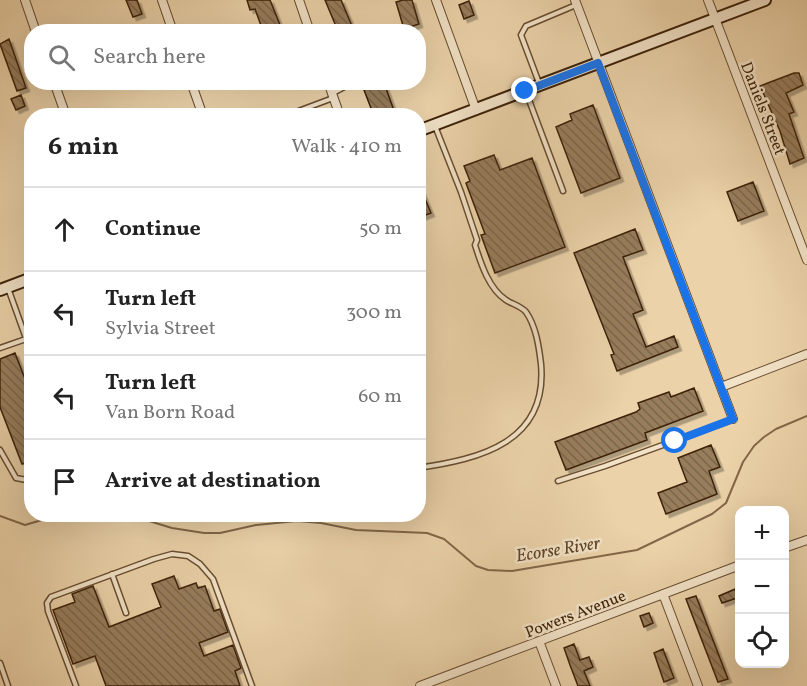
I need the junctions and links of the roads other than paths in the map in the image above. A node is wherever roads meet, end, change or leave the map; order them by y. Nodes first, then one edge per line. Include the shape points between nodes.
1 (25, 0) edge
2 (162, 0) edge
3 (299, 0) edge
4 (436, 0) edge
5 (708, 0) edge
6 (765, 0) edge
7 (576, 3) edge
8 (715, 19) junction
9 (33, 24) edge
10 (170, 24) edge
11 (307, 24) edge
12 (598, 63) junction
13 (540, 86) junction
14 (57, 90) edge
15 (194, 90) edge
16 (331, 90) edge
17 (342, 90) edge
18 (525, 91) junction
19 (333, 96) junction
20 (63, 108) edge
21 (200, 108) edge
22 (304, 108) edge
23 (337, 108) edge
24 (476, 110) junction
25 (435, 125) junction
26 (426, 129) edge
27 (563, 191) dead end
28 (807, 260) edge
29 (24, 281) edge
30 (4, 289) edge
31 (24, 334) edge
32 (24, 340) edge
33 (0, 348) edge
34 (807, 354) edge
35 (721, 387) junction
36 (733, 419) joint
37 (0, 450) edge
38 (426, 466) edge
39 (24, 480) edge
40 (558, 481) dead end
41 (807, 540) edge
42 (789, 546) edge
43 (735, 567) edge
44 (112, 574) junction
45 (663, 594) junction
46 (126, 613) dead end
47 (539, 641) junction
48 (0, 663) edge
49 (8, 686) edge
50 (76, 686) edge
51 (252, 686) edge
52 (420, 686) edge
53 (556, 686) edge
54 (698, 686) edge

1 - 9 street
2 - 10 street
3 - 11 street
4 - 24 street
5 - 8 street, Daniels Street
6 - 8 main road
7 - 12 street
7 - 13 lane via 526,26 521,35
8 - 12 main road
8 - 28 street, Daniels Street
12 - 13 main road
12 - 35 street
13 - 18 main road
14 - 20 street
15 - 21 street
16 - 19 street
17 - 19 lane
18 - 24 main road
18 - 27 lane
19 - 22 lane
19 - 23 street
24 - 25 main road
25 - 26 main road
25 - 38 lane via 477,240 482,267 505,300 525,310 534,330 541,392 532,418 521,431 493,450
29 - 30 main road
30 - 31 lane
32 - 33 lane
34 - 35 street
35 - 36 street
36 - 40 lane
37 - 39 lane via 16,478
41 - 42 street
43 - 45 street, Powers Avenue
44 - 46 lane
44 - 50 lane via 51,597 47,603
44 - 51 lane via 172,554 188,556 200,564 213,579
45 - 47 street, Powers Avenue
45 - 54 street
47 - 52 street, Powers Avenue
47 - 53 street
48 - 49 lane

